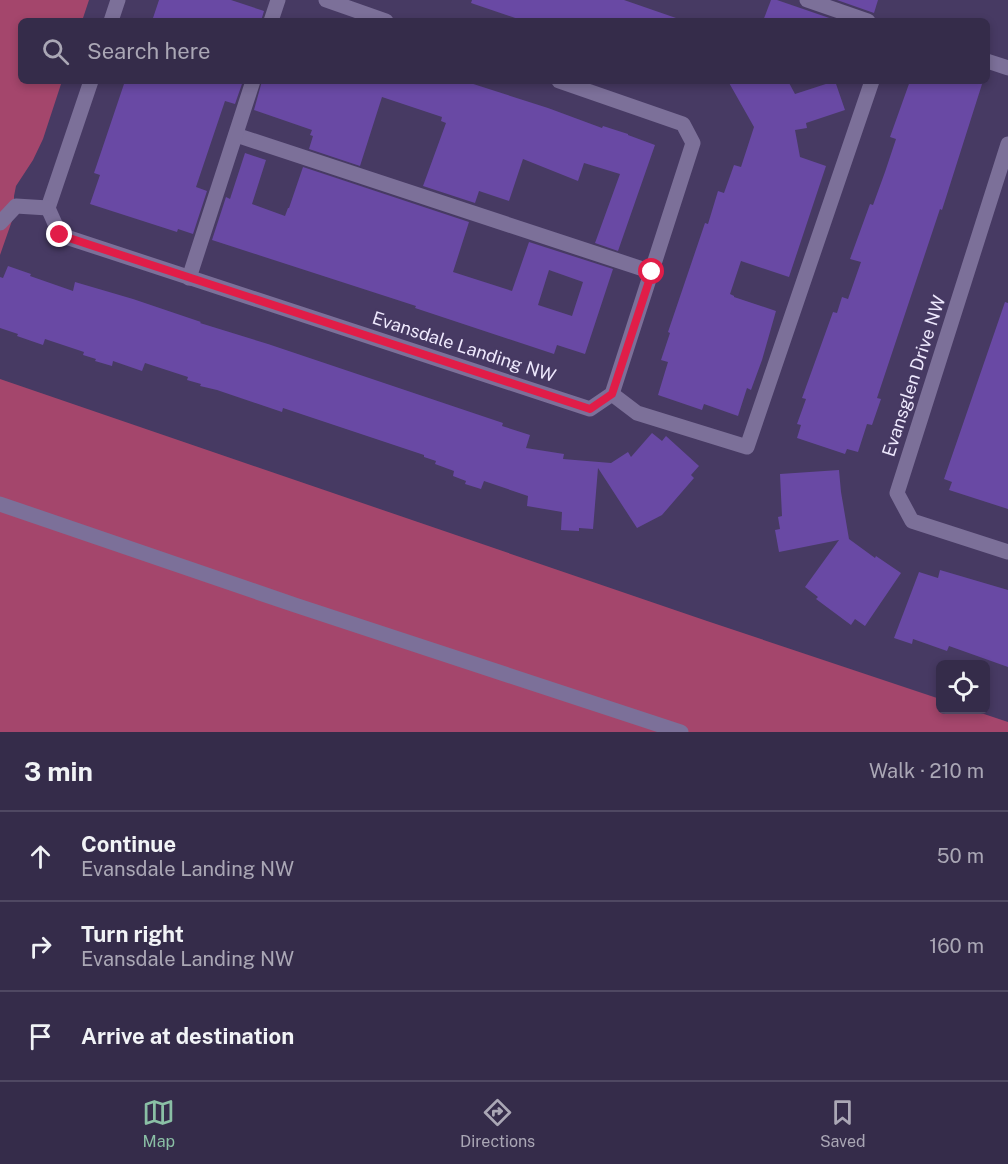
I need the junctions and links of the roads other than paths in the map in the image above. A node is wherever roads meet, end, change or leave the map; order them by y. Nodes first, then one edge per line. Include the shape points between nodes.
1 (118, 0) edge
2 (278, 0) edge
3 (326, 0) edge
4 (807, 0) edge
5 (112, 18) edge
6 (273, 18) edge
7 (377, 18) edge
8 (859, 18) edge
9 (990, 62) edge
10 (1008, 68) edge
11 (90, 84) edge
12 (252, 84) edge
13 (568, 84) edge
14 (871, 84) edge
15 (236, 135) junction
16 (1008, 144) edge
17 (48, 208) junction
18 (0, 223) edge
19 (652, 272) junction
20 (189, 278) junction
21 (612, 394) junction
22 (0, 504) edge
23 (1008, 552) edge
24 (681, 732) edge

1 - 5 street
2 - 6 street
3 - 7 street
4 - 8 street
9 - 10 street
11 - 17 street
12 - 15 street
13 - 19 street via 683,124 693,143
14 - 21 street via 747,447 637,412
15 - 19 street
15 - 20 street
16 - 23 street, Evansglen Drive NW via 897,493 912,521
17 - 18 street via 16,206
17 - 20 street, Evansdale Landing NW via 60,235
19 - 21 street
20 - 21 street, Evansdale Landing NW via 590,409
22 - 24 street

